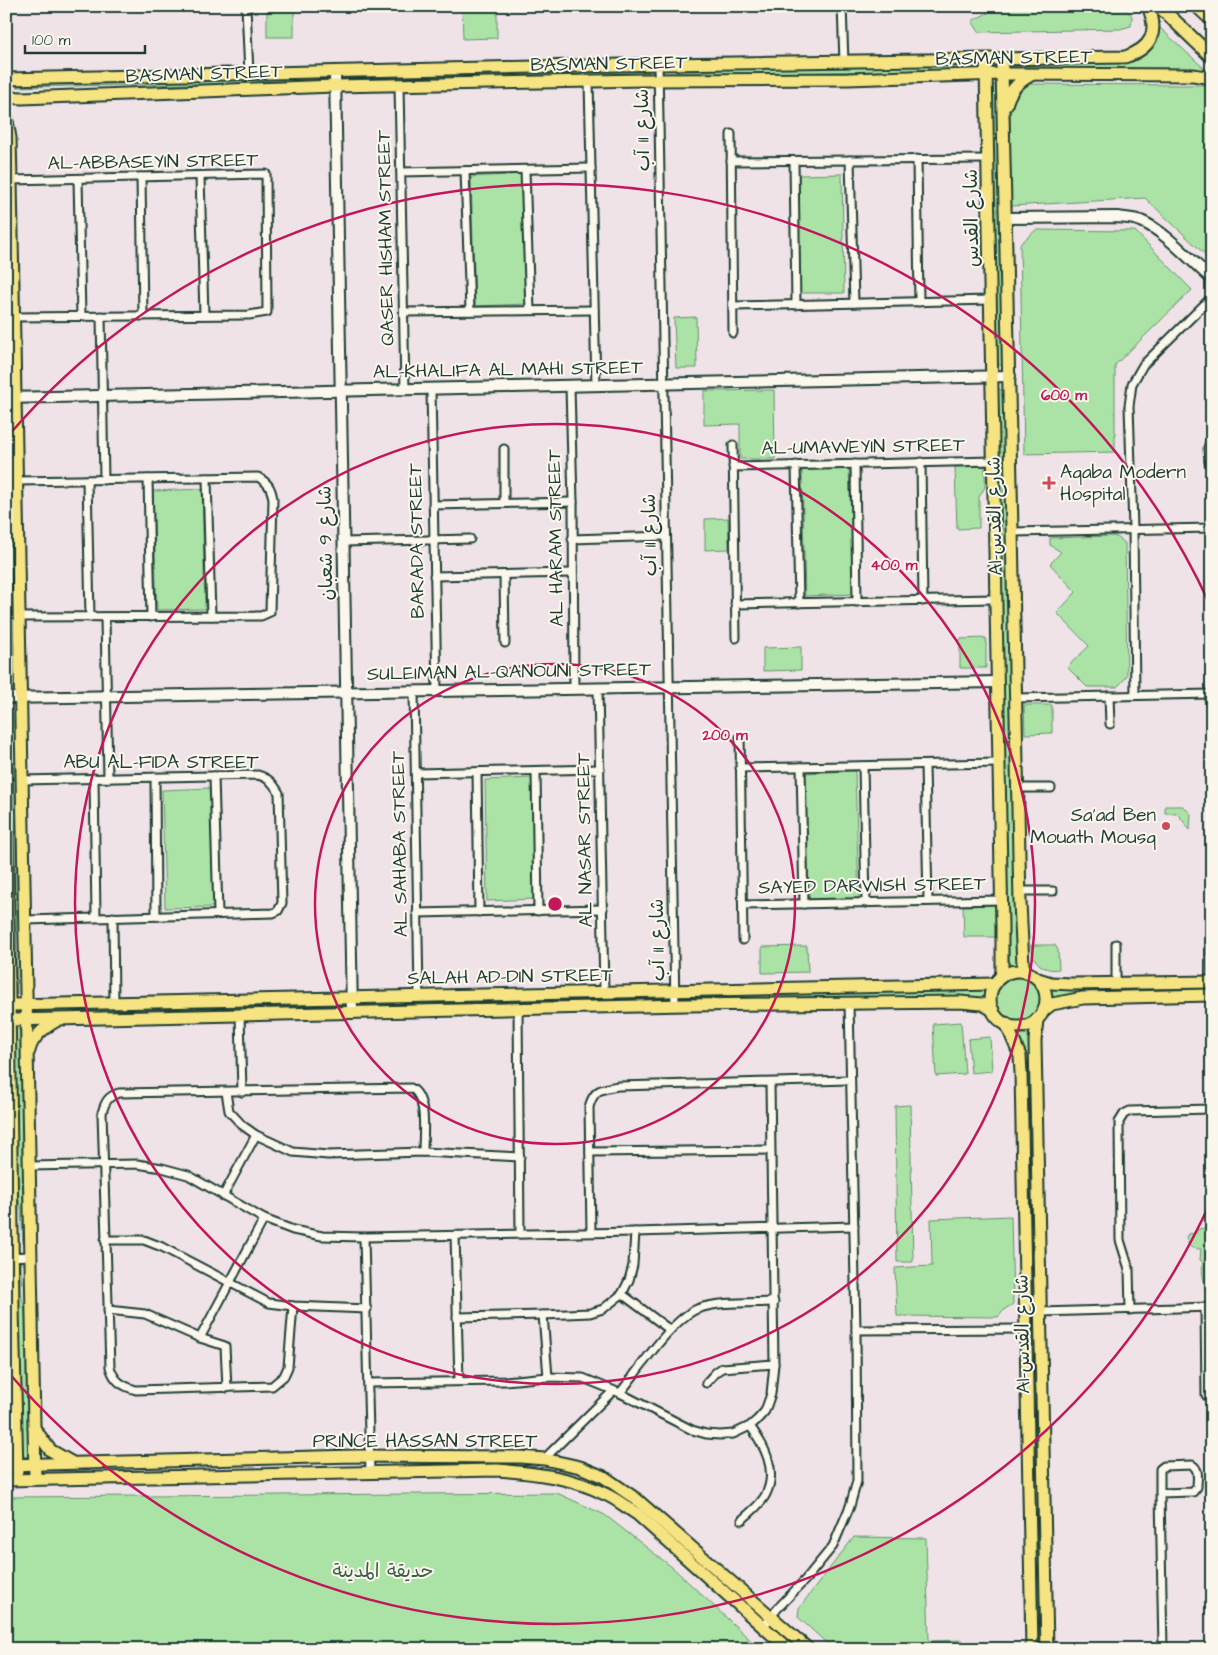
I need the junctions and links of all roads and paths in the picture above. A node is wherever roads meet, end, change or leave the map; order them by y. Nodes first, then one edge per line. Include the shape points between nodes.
1 (246, 6) edge
2 (842, 6) edge
3 (1148, 6) edge
4 (1159, 6) edge
5 (1212, 58) edge
6 (986, 59) junction
7 (1002, 59) junction
8 (844, 62) junction
9 (658, 64) junction
10 (335, 72) junction
11 (249, 74) junction
12 (986, 74) junction
13 (1002, 74) junction
14 (1033, 74) junction
15 (967, 75) junction
16 (1212, 78) edge
17 (6, 79) edge
18 (659, 80) junction
19 (589, 82) junction
20 (399, 85) junction
21 (336, 86) junction
22 (6, 96) edge
23 (987, 97) junction
24 (1004, 112) junction
25 (6, 115) edge
26 (731, 134) dead end
27 (8, 138) edge
28 (917, 159) junction
29 (988, 159) junction
30 (850, 160) junction
31 (731, 161) junction
32 (794, 161) junction
33 (591, 168) junction
34 (525, 170) junction
35 (465, 171) junction
36 (401, 172) junction
37 (200, 176) junction
38 (141, 177) junction
39 (78, 179) junction
40 (11, 180) junction
41 (1006, 218) junction
42 (1212, 279) edge
43 (1212, 297) edge
44 (991, 300) junction
45 (919, 302) junction
46 (854, 303) junction
47 (796, 305) junction
48 (733, 306) junction
49 (530, 310) junction
50 (594, 310) junction
51 (470, 311) junction
52 (404, 312) junction
53 (204, 315) junction
54 (81, 316) junction
55 (101, 316) junction
56 (143, 316) junction
57 (14, 317) junction
58 (733, 333) dead end
59 (1010, 376) junction
60 (992, 377) junction
61 (664, 384) junction
62 (570, 386) junction
63 (596, 386) junction
64 (405, 390) junction
65 (430, 390) junction
66 (340, 391) junction
67 (102, 397) junction
68 (11, 398) edge
69 (1212, 436) edge
70 (733, 445) dead end
71 (504, 450) dead end
72 (994, 461) junction
73 (921, 462) junction
74 (1209, 462) dead end
75 (855, 464) junction
76 (796, 465) junction
77 (733, 467) junction
78 (207, 478) junction
79 (148, 479) junction
80 (87, 480) junction
81 (104, 480) junction
82 (17, 481) junction
83 (573, 502) junction
84 (504, 503) junction
85 (433, 505) junction
86 (1133, 528) junction
87 (1212, 528) edge
88 (1012, 532) junction
89 (666, 536) junction
90 (572, 538) junction
91 (470, 539) dead end
92 (433, 540) junction
93 (343, 542) junction
94 (572, 573) junction
95 (504, 575) junction
96 (434, 576) junction
97 (996, 600) junction
98 (923, 601) junction
99 (857, 602) junction
100 (799, 603) junction
101 (735, 604) junction
102 (211, 616) junction
103 (18, 617) junction
104 (90, 617) junction
105 (105, 617) junction
106 (151, 617) junction
107 (736, 638) dead end
108 (505, 643) dead end
109 (998, 682) junction
110 (670, 687) junction
111 (598, 688) junction
112 (574, 689) junction
113 (414, 691) junction
114 (437, 691) junction
115 (346, 692) junction
116 (1211, 694) edge
117 (1135, 695) junction
118 (106, 696) junction
119 (1109, 696) junction
120 (6, 698) edge
121 (21, 698) junction
122 (1016, 698) junction
123 (1110, 724) dead end
124 (1211, 724) edge
125 (740, 736) dead end
126 (999, 763) junction
127 (925, 765) junction
128 (6, 766) edge
129 (863, 766) junction
130 (801, 767) junction
131 (740, 768) junction
132 (600, 770) junction
133 (536, 771) junction
134 (477, 772) junction
135 (416, 773) junction
136 (214, 776) junction
137 (155, 777) junction
138 (94, 778) junction
139 (108, 778) junction
140 (22, 780) junction
141 (1017, 788) junction
142 (1051, 788) dead end
143 (6, 791) edge
144 (1020, 891) junction
145 (1053, 891) dead end
146 (1001, 900) junction
147 (928, 901) junction
148 (866, 903) junction
149 (804, 904) junction
150 (743, 905) junction
151 (602, 909) junction
152 (538, 910) junction
153 (479, 912) junction
154 (417, 913) junction
155 (218, 914) junction
156 (156, 916) junction
157 (96, 917) junction
158 (113, 917) junction
159 (25, 920) junction
160 (743, 940) dead end
161 (1116, 944) dead end
162 (1211, 946) edge
163 (1026, 972) junction
164 (1038, 979) junction
165 (998, 980) junction
166 (1194, 982) junction
167 (1212, 982) edge
168 (1116, 983) junction
169 (675, 991) junction
170 (604, 992) junction
171 (1194, 995) junction
172 (1212, 995) edge
173 (419, 996) junction
174 (353, 997) junction
175 (114, 1003) junction
176 (849, 1003) junction
177 (26, 1004) junction
178 (10, 1005) junction
179 (675, 1006) junction
180 (518, 1009) junction
181 (993, 1010) junction
182 (352, 1013) junction
183 (1041, 1014) junction
184 (240, 1015) junction
185 (59, 1019) junction
186 (10, 1020) junction
187 (26, 1020) junction
188 (1006, 1023) junction
189 (27, 1060) junction
190 (850, 1080) junction
191 (770, 1083) junction
192 (226, 1092) junction
193 (242, 1092) junction
194 (1212, 1108) edge
195 (256, 1135) junction
196 (770, 1150) junction
197 (423, 1152) junction
198 (590, 1152) junction
199 (520, 1157) junction
200 (103, 1164) junction
201 (29, 1166) junction
202 (223, 1196) junction
203 (264, 1219) junction
204 (1024, 1219) junction
205 (1038, 1219) junction
206 (854, 1226) junction
207 (773, 1229) junction
208 (591, 1232) junction
209 (635, 1232) junction
210 (520, 1233) junction
211 (455, 1235) junction
212 (364, 1237) junction
213 (1024, 1237) junction
214 (1038, 1237) junction
215 (105, 1240) junction
216 (9, 1256) edge
217 (31, 1256) junction
218 (230, 1281) junction
219 (622, 1294) junction
220 (774, 1302) junction
221 (293, 1306) junction
222 (367, 1308) junction
223 (1209, 1308) edge
224 (108, 1310) junction
225 (1130, 1310) junction
226 (1041, 1312) junction
227 (543, 1315) junction
228 (456, 1317) junction
229 (1026, 1329) junction
230 (670, 1330) junction
231 (856, 1330) junction
232 (200, 1338) junction
233 (10, 1348) edge
234 (774, 1364) junction
235 (548, 1378) junction
236 (459, 1381) junction
237 (368, 1383) junction
238 (706, 1383) dead end
239 (227, 1388) junction
240 (616, 1392) junction
241 (1212, 1402) edge
242 (16, 1424) junction
243 (750, 1426) junction
244 (34, 1428) junction
245 (6, 1441) edge
246 (370, 1457) junction
247 (544, 1459) junction
248 (75, 1463) junction
249 (34, 1464) junction
250 (12, 1465) edge
251 (370, 1473) junction
252 (35, 1479) junction
253 (12, 1480) edge
254 (1160, 1493) junction
255 (1029, 1501) junction
256 (1044, 1501) junction
257 (742, 1520) dead end
258 (771, 1616) junction
259 (764, 1626) junction
260 (788, 1649) edge
261 (808, 1649) edge
262 (1032, 1649) edge
263 (1047, 1649) edge
264 (1163, 1649) edge

1 - 11 street
2 - 8 street
3 - 7 main road, BASMAN STREET via 1152,34 1144,48 1132,54
4 - 5 highway
6 - 7 main road, BASMAN STREET
6 - 8 main road, BASMAN STREET
6 - 12 main road, شارع القدس
7 - 13 main road, Al-شارع القدس
8 - 9 main road, BASMAN STREET
9 - 10 main road, BASMAN STREET
9 - 18 street, شارع 11 آب
10 - 11 main road, BASMAN STREET
10 - 21 street, شارع 9 شعبان
11 - 17 main road, BASMAN STREET
12 - 13 main road, BASMAN STREET
12 - 15 main road, BASMAN STREET
12 - 23 main road, شارع القدس
13 - 14 main road, BASMAN STREET
13 - 24 main road, Al-شارع القدس
14 - 16 main road, BASMAN STREET via 1193,75
14 - 24 main road via 1012,89
15 - 18 main road, BASMAN STREET
15 - 23 main road via 979,84
18 - 19 main road, BASMAN STREET
18 - 61 street, شارع 11 آب
19 - 20 main road, BASMAN STREET
19 - 33 street
20 - 21 main road, BASMAN STREET
20 - 36 street, QASER HISHAM STREET
21 - 22 main road, BASMAN STREET
21 - 66 street, شارع 9 شعبان
23 - 29 main road, شارع القدس
24 - 41 main road, Al-شارع القدس
25 - 27 main road
26 - 31 street
27 - 40 main road
28 - 29 street
28 - 30 street
28 - 45 street
29 - 44 main road, شارع القدس
30 - 32 street
30 - 46 street
31 - 32 street
31 - 48 street
32 - 47 street
33 - 34 street
33 - 50 street
34 - 35 street
34 - 49 street
35 - 36 street
35 - 51 street
36 - 52 street, QASER HISHAM STREET
37 - 38 street, AL-ABBASEYIN STREET
37 - 53 street
37 - 53 street, AL-ABBASEYIN STREET via 266,174 267,312
38 - 39 street, AL-ABBASEYIN STREET
38 - 56 street
39 - 40 street, AL-ABBASEYIN STREET
39 - 54 street
40 - 57 main road
41 - 42 street via 1117,217 1140,221 1157,231
41 - 59 main road, Al-شارع القدس
43 - 86 street via 1143,365 1132,384 1129,406
44 - 45 street
44 - 60 main road, شارع القدس
45 - 46 street
46 - 47 street
47 - 48 street
48 - 58 street
49 - 50 street
49 - 51 street
50 - 63 street
51 - 52 street
52 - 64 street, QASER HISHAM STREET
53 - 56 street, AL-ABBASEYIN STREET
54 - 55 street, AL-ABBASEYIN STREET
54 - 57 street, AL-ABBASEYIN STREET
55 - 56 street, AL-ABBASEYIN STREET
55 - 67 street
57 - 68 main road
59 - 60 street, AL-KHALIFA AL MAHI STREET
59 - 88 main road, Al-شارع القدس
60 - 61 street, AL-KHALIFA AL MAHI STREET
60 - 72 main road, Al-شارع القدس
61 - 63 street, AL-KHALIFA AL MAHI STREET
61 - 89 street, شارع 11 آب
62 - 63 street, AL-KHALIFA AL MAHI STREET
62 - 65 street, AL-KHALIFA AL MAHI STREET
62 - 83 street, AL HARAM STREET
64 - 65 street, AL-KHALIFA AL MAHI STREET
64 - 66 street, AL-KHALIFA AL MAHI STREET
65 - 85 street, BARADA STREET
66 - 67 street, AL-KHALIFA AL MAHI STREET
66 - 93 street, شارع 9 شعبان
67 - 68 street, AL-KHALIFA AL MAHI STREET
67 - 81 street
68 - 82 main road
69 - 74 street via 1208,448
70 - 77 street
71 - 84 street
72 - 73 street, AL-UMAWEYIN STREET
72 - 97 main road, Al-شارع القدس
73 - 75 street, AL-UMAWEYIN STREET
73 - 98 street
75 - 76 street, AL-UMAWEYIN STREET
75 - 99 street
76 - 77 street, AL-UMAWEYIN STREET
76 - 100 street
77 - 101 street
78 - 79 street
78 - 102 street
78 - 102 street via 258,477 268,482 273,499 270,612 261,616
79 - 81 street
79 - 106 street
80 - 81 street
80 - 82 street
80 - 104 street
82 - 103 main road
83 - 84 street
83 - 90 street, AL HARAM STREET
84 - 85 street
85 - 92 street, BARADA STREET
86 - 87 street
86 - 88 street
86 - 117 street
88 - 122 main road, Al-شارع القدس
89 - 90 street
89 - 110 street, شارع 11 آب
90 - 94 street, AL HARAM STREET
91 - 92 street
92 - 93 street
92 - 96 street, BARADA STREET
93 - 115 street, شارع 9 شعبان
94 - 95 street
94 - 112 street, AL HARAM STREET
95 - 96 street
95 - 108 street
96 - 114 street, BARADA STREET
97 - 98 street
97 - 109 main road, Al-شارع القدس
98 - 99 street
99 - 100 street
100 - 101 street
101 - 107 street
102 - 106 street
103 - 104 street
103 - 121 main road
104 - 105 street
105 - 106 street
105 - 118 street
109 - 110 street, SULEIMAN AL-QANOUNI STREET
109 - 126 main road, Al-شارع القدس
110 - 111 street, SULEIMAN AL-QANOUNI STREET
110 - 169 street, شارع 11 آب
111 - 112 street, SULEIMAN AL-QANOUNI STREET
111 - 132 street, AL NASAR STREET
112 - 114 street, SULEIMAN AL-QANOUNI STREET
113 - 114 street, SULEIMAN AL-QANOUNI STREET
113 - 115 street, SULEIMAN AL-QANOUNI STREET
113 - 135 street, AL SAHABA STREET
115 - 118 street, SULEIMAN AL-QANOUNI STREET
115 - 174 street, شارع 9 شعبان
116 - 117 street
116 - 124 street
117 - 119 street
118 - 121 street, SULEIMAN AL-QANOUNI STREET
118 - 139 street
119 - 122 street
119 - 123 street
120 - 121 street, SULEIMAN AL-QANOUNI STREET
121 - 140 main road
122 - 141 main road, Al-شارع القدس
125 - 131 street, SAYED DARWISH STREET
126 - 127 street
126 - 146 main road, Al-شارع القدس
127 - 129 street
127 - 147 street
128 - 143 main road
129 - 130 street
129 - 148 street
130 - 131 street
130 - 149 street
131 - 150 street, SAYED DARWISH STREET
132 - 133 street
132 - 151 street, AL NASAR STREET
133 - 134 street
133 - 152 street
134 - 135 street
134 - 153 street
135 - 154 street, AL SAHABA STREET
136 - 137 street, ABU AL-FIDA STREET
136 - 155 street
136 - 155 street, ABU AL-FIDA STREET via 258,775 273,782 279,793 280,908 273,913
137 - 139 street, ABU AL-FIDA STREET
137 - 156 street
138 - 139 street, ABU AL-FIDA STREET
138 - 140 street, ABU AL-FIDA STREET
138 - 157 street
140 - 159 main road
141 - 142 street
141 - 144 main road, Al-شارع القدس
143 - 178 main road
144 - 145 street
144 - 163 main road, Al-شارع القدس
146 - 147 street, SAYED DARWISH STREET
146 - 165 main road, Al-شارع القدس via 1002,968
147 - 148 street, SAYED DARWISH STREET
148 - 149 street, SAYED DARWISH STREET
149 - 150 street, SAYED DARWISH STREET
150 - 160 street, SAYED DARWISH STREET
151 - 152 street
151 - 170 street, AL NASAR STREET
152 - 153 street
153 - 154 street
154 - 173 street, AL SAHABA STREET
155 - 156 street, ABU AL-FIDA STREET
156 - 158 street, ABU AL-FIDA STREET
157 - 158 street, ABU AL-FIDA STREET
157 - 159 street, ABU AL-FIDA STREET
158 - 175 street
159 - 177 main road
161 - 168 street
162 - 167 street
163 - 164 main road
163 - 165 main road via 1008,973
164 - 168 main road via 1051,983
164 - 183 main road via 1046,994
165 - 169 main road, SALAH AD-DIN STREET
165 - 181 main road via 991,996
166 - 167 main road
166 - 168 main road
166 - 171 main road
169 - 170 main road, SALAH AD-DIN STREET
169 - 179 street, شارع 11 آب
170 - 173 main road, SALAH AD-DIN STREET
171 - 172 main road
171 - 183 main road via 1083,998 1052,1004
173 - 174 main road, SALAH AD-DIN STREET
174 - 175 main road, SALAH AD-DIN STREET
174 - 182 street, شارع 9 شعبان
175 - 177 main road, SALAH AD-DIN STREET
176 - 179 main road, SALAH AD-DIN STREET
176 - 181 main road, SALAH AD-DIN STREET via 960,1002 982,1004
176 - 190 street
177 - 178 main road, SALAH AD-DIN STREET
177 - 187 main road
178 - 186 main road
179 - 180 main road, SALAH AD-DIN STREET
180 - 182 main road, SALAH AD-DIN STREET
180 - 199 street
181 - 188 main road
182 - 184 main road, SALAH AD-DIN STREET
183 - 188 main road via 1030,1024 1014,1026
183 - 205 main road, Al-شارع القدس via 1035,1041
184 - 185 main road, SALAH AD-DIN STREET
184 - 193 street
185 - 187 main road, SALAH AD-DIN STREET
185 - 189 main road via 34,1040
186 - 187 main road, SALAH AD-DIN STREET
186 - 216 main road
187 - 189 main road
188 - 204 main road, Al-شارع القدس via 1020,1056 1022,1073
189 - 201 main road
190 - 191 street
190 - 206 street
191 - 196 street
191 - 198 street via 618,1086 596,1092 589,1107
192 - 193 street
192 - 195 street via 232,1116
192 - 200 street via 111,1095 102,1113
193 - 197 street via 411,1088 417,1091 422,1104
194 - 225 street via 1130,1111 1119,1122 1120,1240 1129,1269
195 - 197 street via 301,1154
195 - 202 street
196 - 198 street
196 - 207 street
197 - 199 street
198 - 208 street
199 - 210 street
200 - 201 street
200 - 202 street via 162,1168 188,1175
200 - 215 street
201 - 217 main road
202 - 203 street
203 - 212 street via 322,1236
203 - 218 street
204 - 205 main road
204 - 213 main road, Al-شارع القدس
205 - 214 main road, Al-شارع القدس
206 - 207 street
206 - 231 street
207 - 209 street
207 - 220 street
208 - 209 street
208 - 210 street
209 - 219 street via 633,1265
210 - 211 street
211 - 212 street
211 - 228 street
212 - 222 street
213 - 214 main road
213 - 229 main road, Al-شارع القدس
214 - 226 main road, Al-شارع القدس
215 - 218 street via 144,1240
215 - 224 street
216 - 217 street
216 - 233 main road
217 - 244 main road
218 - 221 street via 269,1303
218 - 232 street
219 - 227 street via 603,1309 590,1313
219 - 230 street
220 - 230 street via 699,1308 688,1313
220 - 234 street
221 - 222 street
221 - 239 street via 288,1367 284,1376 272,1386
222 - 237 street
223 - 225 street
223 - 241 street via 1206,1395
224 - 232 street via 145,1314
224 - 239 street via 110,1368 112,1376 126,1387 136,1390
225 - 226 street
226 - 256 main road, Al-شارع القدس
227 - 228 street
227 - 235 street
228 - 236 street
229 - 231 street
229 - 255 main road, Al-شارع القدس
230 - 240 street
231 - 258 street via 857,1481 850,1506 833,1546
232 - 239 street via 225,1346
233 - 242 main road
234 - 238 street via 722,1368
234 - 243 street via 771,1394 765,1410
235 - 236 street
235 - 240 street via 583,1378
236 - 237 street
237 - 246 street
240 - 243 street via 706,1434 733,1434
240 - 247 street
242 - 245 main road
242 - 250 main road
243 - 257 street via 766,1452 770,1480 766,1495
244 - 248 main road via 50,1450
244 - 249 main road
246 - 247 main road, PRINCE HASSAN STREET
246 - 248 main road, PRINCE HASSAN STREET
246 - 251 street
247 - 258 main road, PRINCE HASSAN STREET via 580,1467 604,1477 636,1499
248 - 249 main road, PRINCE HASSAN STREET
249 - 250 main road, PRINCE HASSAN STREET
249 - 252 main road
250 - 253 main road
251 - 252 main road, PRINCE HASSAN STREET
251 - 259 main road, PRINCE HASSAN STREET via 497,1470 554,1476 583,1484 637,1514
252 - 253 main road, PRINCE HASSAN STREET
254 - 254 street via 1193,1492 1198,1487 1196,1467 1164,1466 1160,1469
254 - 264 street
255 - 256 main road
255 - 262 main road, Al-شارع القدس
256 - 263 main road, Al-شارع القدس
258 - 259 street
258 - 261 main road, PRINCE HASSAN STREET
259 - 260 main road, PRINCE HASSAN STREET

